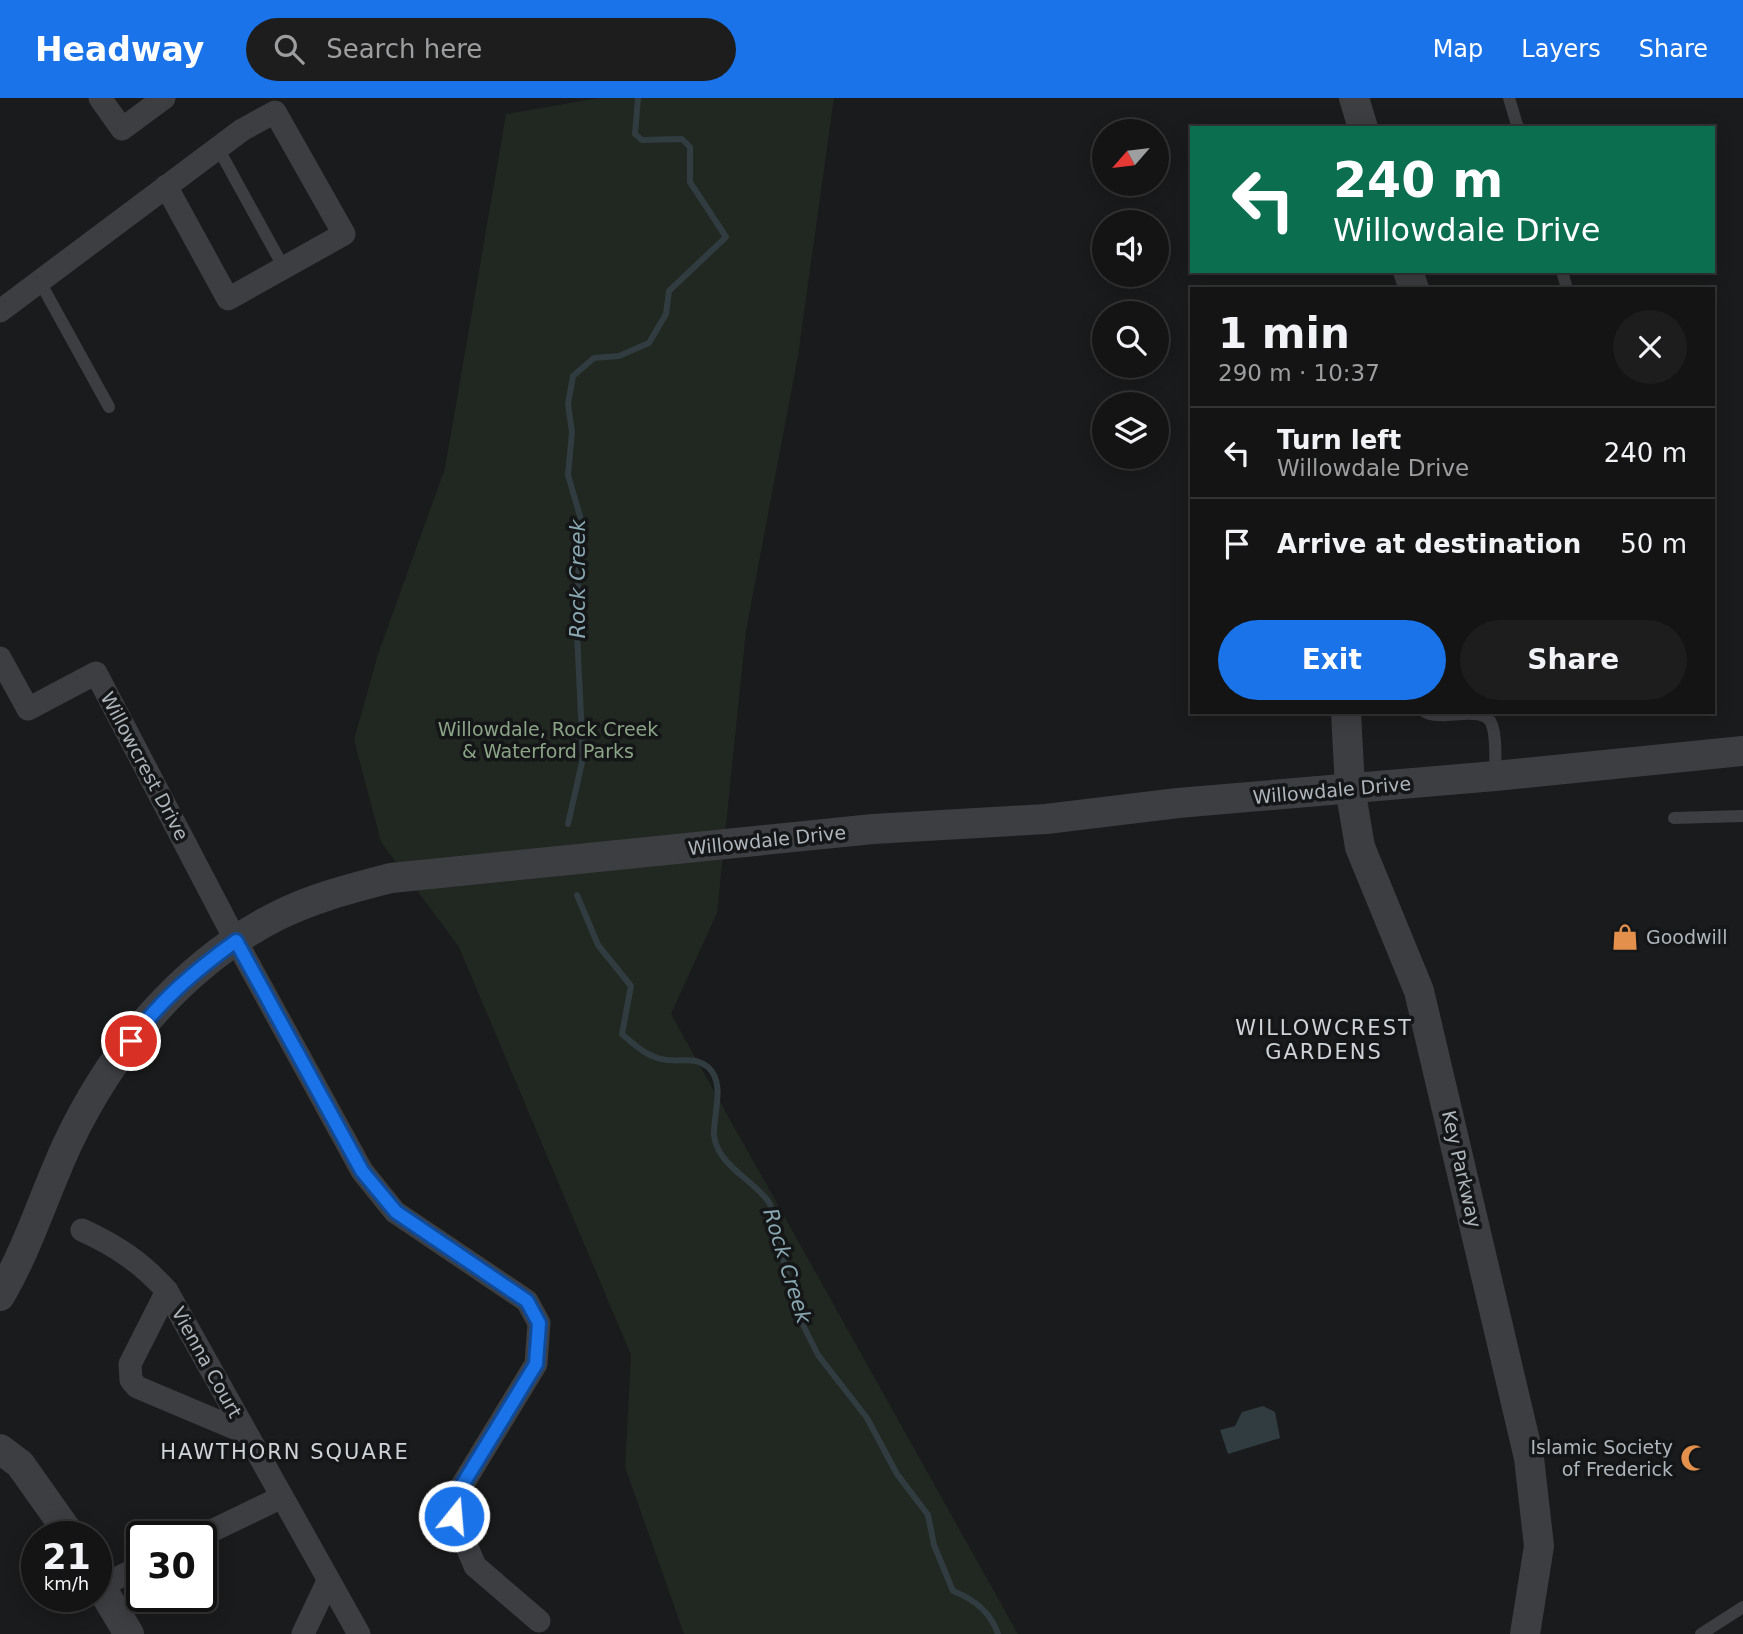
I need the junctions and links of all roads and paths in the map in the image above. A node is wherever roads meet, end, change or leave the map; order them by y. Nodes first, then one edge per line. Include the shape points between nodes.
1 (100, 98) edge
2 (164, 98) edge
3 (1354, 98) edge
4 (1509, 98) edge
5 (1362, 126) edge
6 (1517, 126) edge
7 (218, 148) junction
8 (166, 186) junction
9 (284, 268) junction
10 (40, 282) junction
11 (0, 312) edge
12 (109, 407) dead end
13 (0, 657) edge
14 (1346, 714) edge
15 (1429, 714) edge
16 (1467, 714) edge
17 (1480, 714) edge
18 (1743, 751) edge
19 (1495, 776) junction
20 (1350, 788) junction
21 (1743, 816) edge
22 (1674, 818) dead end
23 (236, 941) junction
24 (82, 1230) dead end
25 (167, 1291) junction
26 (0, 1296) edge
27 (246, 1433) junction
28 (0, 1449) edge
29 (282, 1497) junction
30 (60, 1521) edge
31 (217, 1528) edge
32 (328, 1581) junction
33 (112, 1605) edge
34 (1743, 1606) edge
35 (538, 1621) dead end
36 (129, 1634) edge
37 (303, 1634) edge
38 (359, 1634) edge
39 (1525, 1634) edge
40 (1701, 1634) edge

1 - 2 street via 122,129
3 - 5 street
4 - 6 lane
7 - 8 street
7 - 9 lane
7 - 9 street via 275,112 344,234
8 - 9 street via 228,299
8 - 10 street
10 - 11 street
10 - 12 lane
13 - 23 street, Willowcrest Drive via 28,709 96,673
14 - 20 street, Key Parkway
15 - 16 lane
17 - 19 lane via 1493,725
18 - 19 street, Willowdale Drive
19 - 20 street, Willowdale Drive
20 - 23 street, Willowdale Drive via 1046,819 873,829 391,878 317,899
20 - 39 street, Key Parkway via 1360,847 1419,990 1529,1458 1539,1546
21 - 22 lane
23 - 26 street, Willowdale Drive via 187,977 147,1019 99,1085 67,1144
23 - 35 street via 362,1171 396,1212 527,1301 539,1323 536,1364 458,1492 454,1516 475,1566
24 - 25 street, Vienna Court via 144,1265
25 - 27 street, Vienna Court
25 - 27 street, Vienna Court via 130,1364 131,1380 136,1387
27 - 29 street, Vienna Court
28 - 30 street via 20,1464
29 - 31 street
29 - 32 street, Vienna Court
32 - 37 street
32 - 38 street, Vienna Court
33 - 36 street
34 - 40 lane

